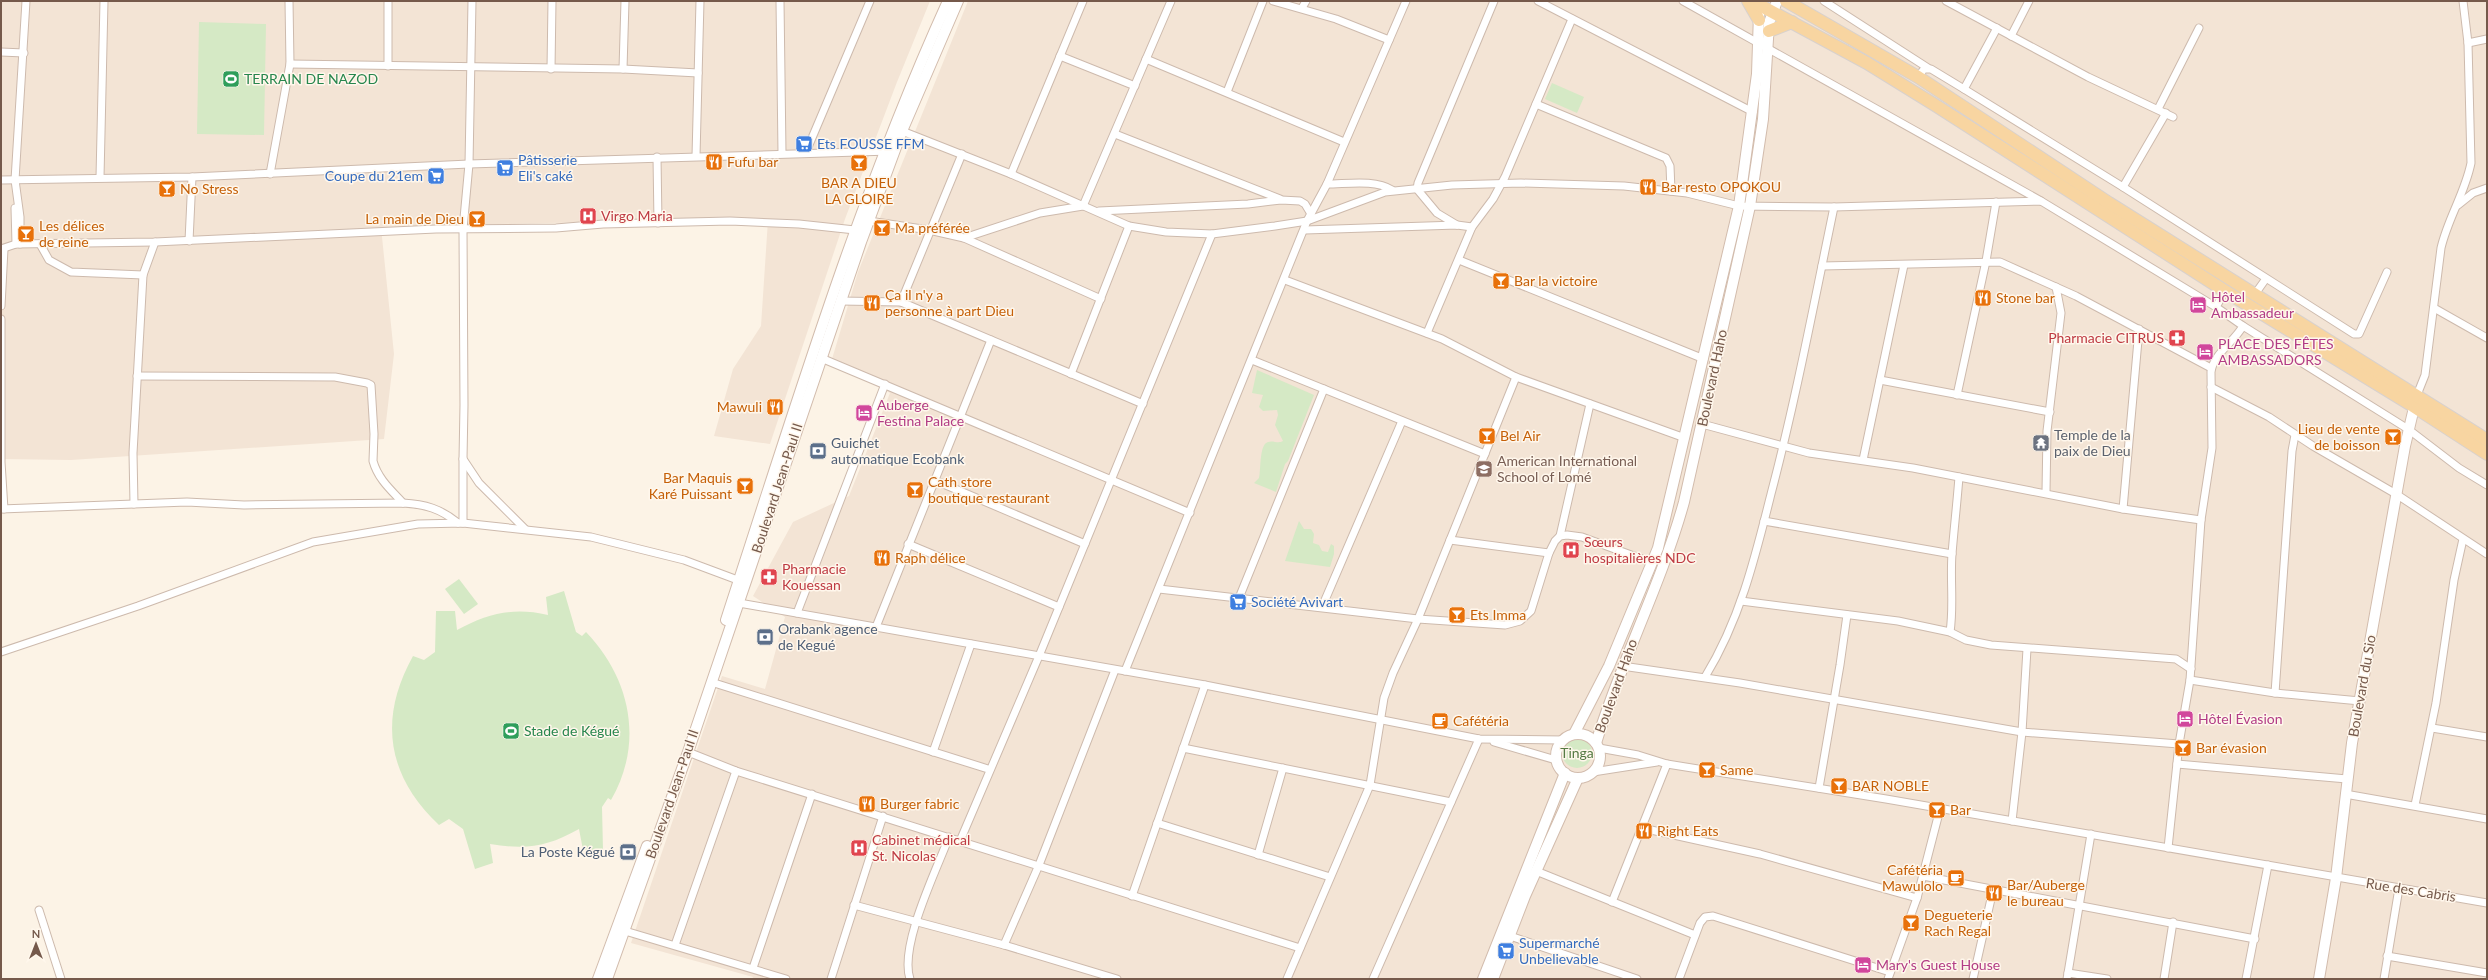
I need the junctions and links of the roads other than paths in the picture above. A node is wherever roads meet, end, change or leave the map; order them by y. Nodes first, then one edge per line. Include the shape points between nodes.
1 (26, 1) edge
2 (104, 1) edge
3 (289, 1) edge
4 (388, 1) edge
5 (472, 1) edge
6 (552, 1) edge
7 (625, 1) edge
8 (700, 1) edge
9 (780, 1) edge
10 (870, 1) edge
11 (948, 1) edge
12 (958, 1) edge
13 (1082, 1) edge
14 (1171, 1) edge
15 (1263, 1) edge
16 (1273, 1) edge
17 (1306, 1) edge
18 (1406, 1) edge
19 (1494, 1) edge
20 (1538, 1) edge
21 (1684, 1) edge
22 (1786, 1) edge
23 (1824, 1) edge
24 (1946, 1) edge
25 (2029, 1) edge
26 (2463, 1) edge
27 (1755, 2) edge
28 (1774, 6) edge
29 (1302, 8) junction
30 (1572, 19) junction
31 (1759, 20) joint
32 (1792, 22) junction
33 (1997, 28) junction
34 (2199, 28) dead end
35 (1769, 31) junction
36 (2011, 36) junction
37 (2487, 39) edge
38 (1389, 40) junction
39 (2468, 43) junction
40 (1764, 45) junction
41 (1, 52) edge
42 (24, 53) junction
43 (1060, 56) junction
44 (1146, 59) junction
45 (290, 64) junction
46 (388, 66) junction
47 (471, 67) junction
48 (1928, 68) junction
49 (551, 69) junction
50 (623, 69) junction
51 (698, 73) junction
52 (1918, 77) junction
53 (1135, 86) junction
54 (1964, 88) junction
55 (1227, 92) junction
56 (1536, 104) junction
57 (2158, 109) junction
58 (1753, 112) junction
59 (902, 131) junction
60 (1115, 134) junction
61 (1344, 142) junction
62 (890, 151) junction
63 (806, 152) junction
64 (782, 153) junction
65 (962, 154) junction
66 (696, 156) junction
67 (657, 157) junction
68 (469, 164) junction
69 (1745, 167) junction
70 (1757, 167) junction
71 (270, 174) junction
72 (1011, 174) junction
73 (192, 176) junction
74 (100, 177) junction
75 (1, 180) edge
76 (15, 180) junction
77 (1327, 184) junction
78 (1501, 184) junction
79 (2123, 187) junction
80 (2487, 188) edge
81 (1417, 189) junction
82 (1392, 190) junction
83 (1671, 191) junction
84 (1282, 200) junction
85 (2041, 201) junction
86 (1996, 202) junction
87 (2458, 205) junction
88 (1083, 206) junction
89 (1739, 206) junction
90 (1750, 206) junction
91 (1834, 207) junction
92 (1096, 211) junction
93 (1311, 214) junction
94 (869, 221) junction
95 (1307, 221) junction
96 (658, 223) junction
97 (1457, 225) junction
98 (1130, 226) junction
99 (1472, 227) junction
100 (463, 229) junction
101 (855, 230) junction
102 (929, 230) junction
103 (1305, 230) junction
104 (1212, 234) junction
105 (964, 238) junction
106 (189, 240) junction
107 (155, 242) junction
108 (18, 244) junction
109 (40, 244) junction
110 (2, 249) edge
111 (1459, 260) junction
112 (1986, 261) junction
113 (1904, 265) junction
114 (1822, 266) junction
115 (2387, 272) dead end
116 (143, 275) junction
117 (1285, 280) junction
118 (2265, 280) junction
119 (2056, 286) junction
120 (2225, 291) junction
121 (2255, 294) junction
122 (1101, 299) junction
123 (840, 301) junction
124 (901, 302) junction
125 (1, 306) edge
126 (2216, 308) junction
127 (2434, 308) junction
128 (1, 319) edge
129 (2243, 326) junction
130 (2139, 330) junction
131 (1426, 333) junction
132 (2487, 338) edge
133 (991, 340) junction
134 (821, 358) junction
135 (1704, 359) junction
136 (1252, 360) junction
137 (2211, 368) junction
138 (1071, 374) junction
139 (137, 376) junction
140 (1516, 377) junction
141 (1880, 380) junction
142 (885, 384) junction
143 (2211, 387) junction
144 (1324, 389) junction
145 (1957, 395) junction
146 (2415, 401) junction
147 (1143, 404) junction
148 (1590, 404) junction
149 (2050, 412) junction
150 (960, 416) junction
151 (1402, 421) junction
152 (1702, 424) junction
153 (2408, 429) junction
154 (2295, 434) junction
155 (1685, 438) junction
156 (2487, 440) edge
157 (1783, 447) junction
158 (1485, 454) junction
159 (2487, 454) edge
160 (463, 459) junction
161 (1863, 460) junction
162 (1959, 477) junction
163 (934, 480) junction
164 (1111, 480) junction
165 (2487, 485) edge
166 (2046, 492) junction
167 (2396, 494) junction
168 (403, 503) junction
169 (134, 504) junction
170 (2, 509) edge
171 (2123, 509) junction
172 (1190, 513) junction
173 (2201, 520) junction
174 (1764, 521) junction
175 (460, 523) junction
176 (525, 529) junction
177 (1560, 536) junction
178 (2463, 539) junction
179 (1450, 540) junction
180 (908, 544) junction
181 (1085, 544) junction
182 (1549, 553) junction
183 (1952, 554) junction
184 (2487, 554) edge
185 (1653, 563) junction
186 (742, 582) junction
187 (1159, 589) junction
188 (1239, 598) junction
189 (1741, 601) junction
190 (739, 603) junction
191 (1059, 607) junction
192 (1322, 607) junction
193 (797, 613) junction
194 (1847, 615) junction
195 (1418, 619) junction
196 (876, 627) junction
197 (1950, 632) junction
198 (971, 644) junction
199 (2026, 649) junction
200 (1, 652) edge
201 (1039, 656) junction
202 (1622, 666) junction
203 (2191, 668) junction
204 (1116, 670) junction
205 (1125, 671) junction
206 (1705, 677) junction
207 (2190, 680) junction
208 (711, 682) junction
209 (1204, 686) junction
210 (2275, 693) junction
211 (1834, 700) junction
212 (2360, 701) junction
213 (1380, 719) junction
214 (2432, 728) junction
215 (2022, 732) junction
216 (1574, 734) junction
217 (2487, 737) edge
218 (1483, 739) junction
219 (1564, 740) junction
220 (2180, 744) junction
221 (1597, 745) junction
222 (1183, 748) junction
223 (688, 752) junction
224 (933, 752) junction
225 (1556, 760) junction
226 (1659, 762) junction
227 (1667, 764) junction
228 (2177, 764) junction
229 (1283, 768) junction
230 (988, 769) junction
231 (736, 771) junction
232 (1593, 772) junction
233 (1564, 773) junction
234 (1578, 778) junction
235 (2347, 779) junction
236 (1370, 785) junction
237 (1818, 788) junction
238 (812, 794) junction
239 (2345, 794) junction
240 (1451, 802) junction
241 (2415, 805) junction
242 (1940, 809) junction
243 (883, 816) junction
244 (2487, 819) edge
245 (2012, 821) junction
246 (1157, 823) junction
247 (1642, 828) junction
248 (2091, 834) junction
249 (949, 837) junction
250 (960, 840) junction
251 (2168, 848) junction
252 (1258, 855) junction
253 (1039, 865) junction
254 (2268, 865) junction
255 (1536, 871) junction
256 (1923, 876) junction
257 (1330, 878) junction
258 (2336, 878) junction
259 (2399, 888) junction
260 (1993, 890) junction
261 (1132, 896) junction
262 (1917, 898) junction
263 (1612, 902) junction
264 (2487, 903) edge
265 (2078, 904) junction
266 (854, 905) junction
267 (39, 910) dead end
268 (916, 922) junction
269 (2173, 922) junction
270 (625, 931) junction
271 (1695, 935) junction
272 (1510, 936) junction
273 (2255, 939) junction
274 (675, 944) junction
275 (1004, 945) junction
276 (1300, 948) junction
277 (2388, 956) junction
278 (753, 968) junction
279 (2487, 973) edge
280 (1889, 976) edge
281 (2068, 976) edge
282 (61, 979) edge
283 (598, 979) edge
284 (607, 979) edge
285 (786, 979) edge
286 (831, 979) edge
287 (910, 979) edge
288 (1117, 979) edge
289 (1287, 979) edge
290 (1374, 979) edge
291 (1482, 979) edge
292 (1493, 979) edge
293 (1637, 979) edge
294 (1679, 979) edge
295 (1973, 979) edge
296 (2107, 979) edge
297 (2164, 979) edge
298 (2246, 979) edge
299 (2318, 979) edge
300 (2384, 979) edge

1 - 42 street
2 - 74 street
3 - 45 street
4 - 46 street
5 - 47 street
6 - 49 street
7 - 50 street
8 - 51 street
9 - 64 street
10 - 63 street
11 - 62 main road, Boulevard Jean-Paul II
12 - 59 main road, Boulevard Jean-Paul II
13 - 43 street
14 - 44 street
15 - 55 street
16 - 29 street
17 - 29 street
18 - 38 street
19 - 81 street via 1419,178
20 - 30 street
21 - 40 street
22 - 52 main road
23 - 48 street
24 - 33 street
25 - 36 street
26 - 39 street
27 - 28 main road
27 - 31 main road
28 - 32 main road
28 - 35 main road, Boulevard Haho
29 - 38 street
30 - 56 street
30 - 58 street
31 - 40 main road, Boulevard Haho
32 - 35 main road
32 - 120 main road via 1934,105
33 - 36 street
33 - 54 street
34 - 57 street
35 - 40 main road, Boulevard Haho
36 - 57 street via 2088,77
37 - 39 street
38 - 61 street
39 - 87 street via 2471,163
40 - 58 main road, Boulevard Haho
40 - 70 main road, Boulevard Haho via 1763,120
40 - 85 street
41 - 42 street
42 - 76 street
43 - 53 street
43 - 72 street
44 - 53 street
44 - 55 street
45 - 46 street
45 - 71 street
46 - 47 street
47 - 49 street
47 - 68 street
48 - 52 street
48 - 54 street
49 - 50 street
50 - 51 street
51 - 66 street
52 - 121 main road via 2109,203
53 - 60 street
54 - 79 street
55 - 61 street
56 - 78 street
56 - 83 street via 1666,158 1670,166
57 - 79 street via 2170,115
58 - 69 main road, Boulevard Haho
59 - 62 main road, Boulevard Jean-Paul II
59 - 65 street
60 - 84 street
60 - 88 street
61 - 77 street
62 - 63 street
62 - 94 main road, Boulevard Jean-Paul II
62 - 101 main road, Boulevard Jean-Paul II
63 - 64 street
64 - 66 street
65 - 72 street
65 - 102 street
66 - 67 street
67 - 68 street
67 - 96 street
68 - 71 street
68 - 100 street
69 - 70 main road
69 - 89 main road, Boulevard Haho
70 - 90 main road, Boulevard Haho
71 - 73 street
72 - 88 street
73 - 74 street
73 - 106 street
74 - 76 street
75 - 76 street
76 - 108 street via 20,217
77 - 82 street via 1374,184
77 - 93 street
78 - 81 street
78 - 83 street via 1624,186
78 - 99 street via 1486,211
79 - 118 street
80 - 87 street via 2473,193
81 - 82 street
81 - 97 street via 1437,213
82 - 95 street
83 - 89 street
84 - 92 street
84 - 93 street via 1300,201
85 - 86 street
85 - 126 street
86 - 91 street
86 - 112 street
87 - 127 street via 2441,248
88 - 92 street
88 - 105 street via 1040,213
89 - 90 street
89 - 135 main road, Boulevard Haho
90 - 91 street
90 - 152 main road, Boulevard Haho
91 - 114 street
92 - 98 street
93 - 95 street
94 - 102 street
94 - 123 main road, Boulevard Jean-Paul II
95 - 103 street
95 - 104 street
96 - 100 street
96 - 101 street via 763,222
97 - 99 street
97 - 103 street
98 - 104 street via 1166,232
98 - 122 street
99 - 111 street
100 - 106 street
100 - 160 street
101 - 186 main road, Boulevard Jean-Paul II
102 - 105 street
102 - 124 street
103 - 117 street
104 - 147 street
105 - 122 street
106 - 107 street
107 - 109 street
107 - 116 street
108 - 109 street
108 - 110 street
109 - 116 street via 49,260 71,272
110 - 125 street
111 - 131 street
111 - 135 street
112 - 113 street
112 - 119 street via 2011,266
112 - 145 street
113 - 114 street
113 - 141 street
114 - 157 street
115 - 118 street via 2375,301 2356,335
116 - 139 street
117 - 131 street
117 - 136 street
118 - 121 street
119 - 130 street
119 - 149 street via 2061,313
120 - 126 street
120 - 146 main road
121 - 146 main road
122 - 138 street
123 - 124 street
123 - 134 main road, Boulevard Jean-Paul II
124 - 133 street
126 - 129 street
127 - 132 street
127 - 146 street via 2425,375
128 - 170 street
129 - 137 street
129 - 153 street
130 - 137 street
130 - 171 street
131 - 140 street
133 - 138 street
133 - 150 street
134 - 142 street
134 - 186 main road, Boulevard Jean-Paul II
135 - 155 main road, Boulevard Haho
136 - 144 street
136 - 172 street
137 - 143 street
138 - 147 street
139 - 168 street via 335,377 367,383 371,385 375,469
139 - 169 street via 133,452
140 - 148 street
140 - 158 street
141 - 145 street
141 - 161 street
142 - 150 street
142 - 193 street
143 - 154 street via 2270,417
143 - 173 street via 2212,448
144 - 151 street
144 - 188 street
145 - 149 street
146 - 153 main road, Boulevard du Sio
146 - 156 main road
146 - 159 main road
147 - 164 street
148 - 155 street
148 - 177 street
149 - 166 street via 2047,431
150 - 163 street
150 - 164 street
151 - 158 street
151 - 192 street
152 - 157 street
152 - 202 main road, Boulevard Haho via 1672,546
153 - 165 street via 2459,468
153 - 167 main road, Boulevard du Sio
154 - 167 street
154 - 210 street
155 - 185 main road, Boulevard Haho
157 - 161 street
157 - 174 street
158 - 179 street
160 - 175 street
160 - 176 street via 479,483
161 - 162 street
162 - 166 street
162 - 183 street
163 - 180 street
163 - 181 street
164 - 172 street
164 - 181 street
166 - 171 street
167 - 178 street
167 - 212 main road, Boulevard du Sio
168 - 169 street
168 - 175 street via 442,510
169 - 170 street
171 - 173 street
172 - 187 street
173 - 203 street
174 - 183 street
174 - 189 street
175 - 176 street
175 - 200 street via 418,524 313,542 138,606
176 - 186 street via 623,544 684,560
177 - 182 street
177 - 185 street via 1567,534 1582,538
178 - 184 street
178 - 214 street via 2454,580
179 - 182 street
179 - 195 street
180 - 191 street
180 - 196 street
181 - 191 street
182 - 195 street via 1531,611 1520,620 1505,625
183 - 197 street via 1953,607
185 - 216 main road, Boulevard Haho via 1609,666
186 - 190 main road, Boulevard Jean-Paul II
186 - 283 main road, Boulevard Jean-Paul II
187 - 188 street
187 - 205 street
188 - 192 street
189 - 194 street
189 - 206 street
190 - 193 street
190 - 208 main road, Boulevard Jean-Paul II
191 - 201 street
192 - 195 street
193 - 196 street
194 - 197 street via 1898,621
194 - 211 street
195 - 213 street via 1393,673
196 - 198 street
197 - 199 street via 1979,644
198 - 201 street
198 - 224 street
199 - 203 street via 2163,657 2176,659
199 - 215 street
201 - 204 street
201 - 230 street
202 - 206 street
202 - 221 main road, Boulevard Haho via 1605,710
203 - 207 street
204 - 205 street
204 - 253 street
205 - 209 street
206 - 211 street
207 - 210 street
207 - 220 street
208 - 223 main road, Boulevard Jean-Paul II
208 - 224 street
209 - 213 street
209 - 222 street
210 - 212 street
211 - 215 street
211 - 237 street
212 - 235 main road, Boulevard du Sio
213 - 218 street
213 - 236 street
214 - 217 street
214 - 241 street
215 - 220 street
215 - 245 street
216 - 219 main road
216 - 221 main road via 1586,736
218 - 219 street
218 - 225 street
218 - 240 street
219 - 225 main road via 1558,747
220 - 228 street
221 - 226 street, Rue des Cabris via 1638,754
221 - 232 main road via 1600,761
222 - 229 street
222 - 246 street
223 - 231 street
223 - 270 main road, Boulevard Jean-Paul II
224 - 230 street
225 - 233 main road
226 - 227 street, Rue des Cabris
226 - 232 street
227 - 237 street, Rue des Cabris
227 - 247 street
228 - 235 street
228 - 251 street
229 - 236 street
229 - 252 street
230 - 250 street
231 - 238 street
231 - 274 street
232 - 234 main road
233 - 234 main road
233 - 291 main road
234 - 255 main road
235 - 239 main road, Boulevard du Sio
236 - 240 street
236 - 257 street
237 - 242 street, Rue des Cabris
238 - 243 street
238 - 278 street
239 - 241 street
239 - 258 main road, Boulevard du Sio
240 - 290 street
241 - 244 street
242 - 245 street, Rue des Cabris
242 - 256 street
243 - 249 street
243 - 266 street
245 - 248 street, Rue des Cabris
246 - 252 street
246 - 261 street
247 - 262 street via 1760,854
247 - 263 street
248 - 251 street, Rue des Cabris
248 - 265 street
249 - 250 street
249 - 268 street
250 - 253 street
251 - 254 street, Rue des Cabris
252 - 257 street
253 - 261 street
253 - 275 street
254 - 258 street, Rue des Cabris
254 - 273 street
255 - 263 street
255 - 272 main road
256 - 260 street
256 - 262 street
257 - 276 street
258 - 259 street, Rue des Cabris
258 - 299 main road, Boulevard du Sio
259 - 264 street, Rue des Cabris
259 - 277 street
260 - 265 street
260 - 295 street
261 - 276 street
262 - 280 street
263 - 271 street
265 - 269 street
265 - 281 street
266 - 268 street
266 - 286 street
267 - 282 street
268 - 275 street
268 - 287 street via 906,959
269 - 273 street
269 - 297 street
270 - 274 street
270 - 284 main road, Boulevard Jean-Paul II
271 - 280 street via 1705,917 1714,916
271 - 294 street
272 - 292 main road
272 - 293 street
273 - 298 street
274 - 278 street
275 - 288 street
276 - 289 street
277 - 279 street
277 - 300 street
278 - 285 street
281 - 296 street

